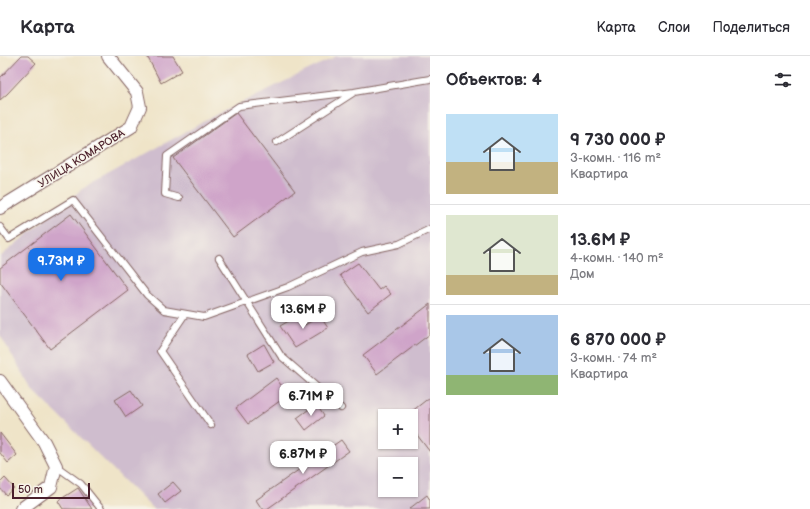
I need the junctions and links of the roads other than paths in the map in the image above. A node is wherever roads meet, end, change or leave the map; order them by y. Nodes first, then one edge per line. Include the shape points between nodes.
1 (108, 56) edge
2 (430, 79) edge
3 (354, 92) junction
4 (277, 142) dead end
5 (179, 198) dead end
6 (0, 208) edge
7 (0, 227) edge
8 (430, 229) edge
9 (219, 258) dead end
10 (247, 302) junction
11 (185, 314) junction
12 (1, 384) edge
13 (341, 408) dead end
14 (211, 425) dead end
15 (56, 466) junction
16 (21, 509) edge
17 (101, 509) edge

1 - 6 street, УЛИЦА КОМАРОВА via 137,92 140,107 131,127
2 - 3 lane
3 - 4 lane
3 - 5 lane via 239,106 167,156 165,194
7 - 11 lane via 9,239 73,200 147,295 164,310
8 - 10 lane via 399,244 362,252 288,287
9 - 10 lane
10 - 11 lane via 204,318
10 - 13 lane via 281,356
11 - 14 lane via 160,351
12 - 15 street via 44,442
15 - 16 street via 51,487
15 - 17 lane via 81,484

